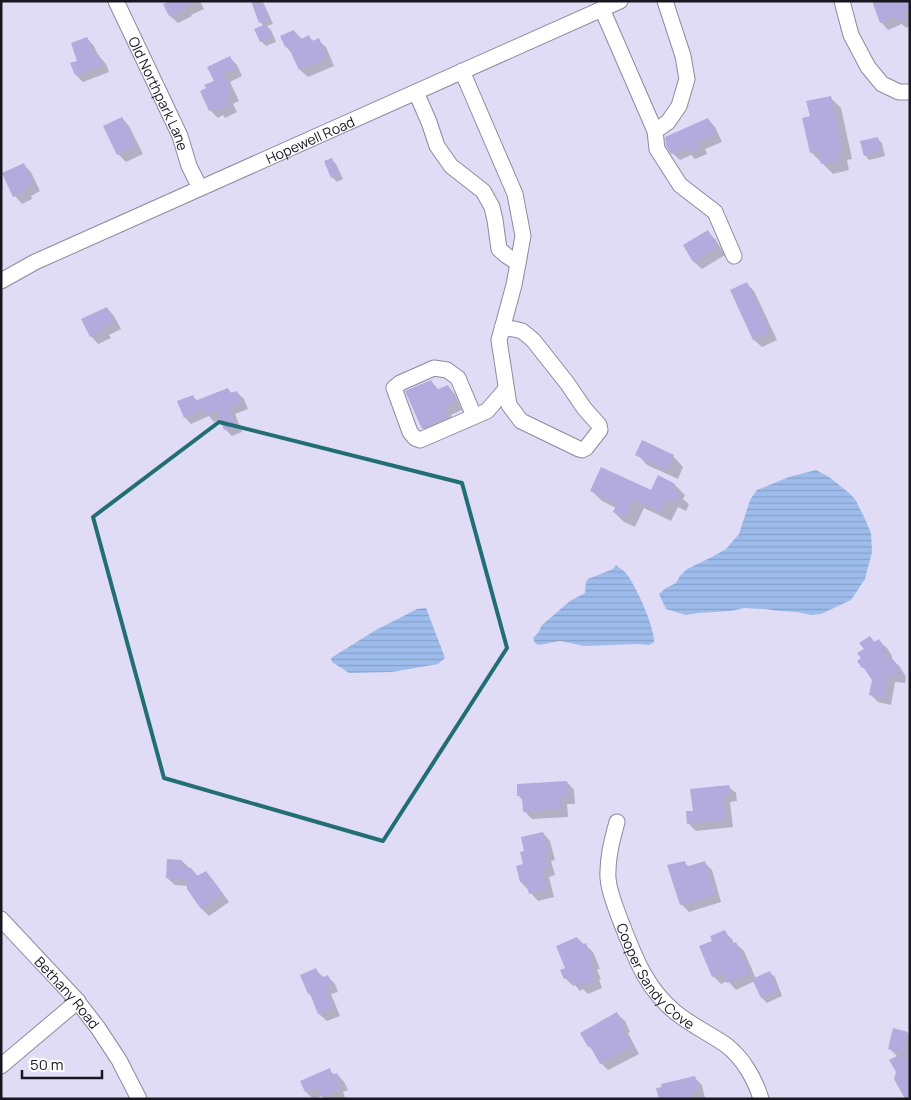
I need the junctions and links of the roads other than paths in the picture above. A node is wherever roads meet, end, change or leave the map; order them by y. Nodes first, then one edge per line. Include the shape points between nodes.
1 (116, 1) edge
2 (620, 1) edge
3 (665, 1) edge
4 (842, 1) edge
5 (602, 9) junction
6 (462, 71) junction
7 (416, 92) junction
8 (910, 92) edge
9 (655, 130) junction
10 (200, 188) junction
11 (734, 256) dead end
12 (518, 263) junction
13 (1, 281) edge
14 (502, 328) junction
15 (506, 389) junction
16 (480, 414) junction
17 (521, 421) junction
18 (617, 822) dead end
19 (1, 919) edge
20 (78, 1001) junction
21 (1, 1066) edge
22 (139, 1099) edge
23 (761, 1099) edge

1 - 10 street, Old Northpark Lane via 180,136
2 - 5 street, Hopewell Road
3 - 9 street via 687,79 679,106 668,122
4 - 8 street via 851,35 868,67 882,84 899,92
5 - 6 street, Hopewell Road
5 - 9 street
6 - 7 street, Hopewell Road
6 - 12 street via 515,194 523,236
7 - 10 street, Hopewell Road
7 - 12 street via 437,146 451,166 483,191 496,220 499,249
9 - 11 street via 657,149 680,185 715,212
10 - 13 street, Hopewell Road via 35,262
12 - 14 street
14 - 15 street via 499,340
14 - 17 street via 522,332 533,340 600,430 582,450
15 - 16 street
15 - 17 street via 509,405
16 - 16 street via 420,440 410,432 394,388 434,368 447,370 458,378
16 - 17 street
18 - 23 street, Cooper Sandy Cove via 608,879 611,895 642,972 654,991 677,1014 728,1046 751,1075
19 - 20 street, Bethany Road
20 - 21 street
20 - 22 street, Bethany Road via 119,1060

